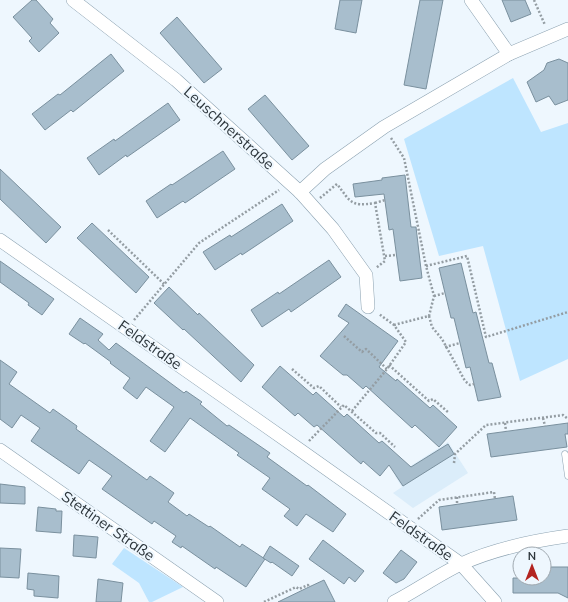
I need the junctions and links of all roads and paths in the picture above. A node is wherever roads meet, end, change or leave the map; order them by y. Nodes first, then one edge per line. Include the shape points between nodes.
1 (73, 0) edge
2 (471, 0) edge
3 (534, 0) edge
4 (568, 29) edge
5 (550, 36) junction
6 (509, 54) junction
7 (384, 127) junction
8 (290, 183) junction
9 (300, 192) junction
10 (385, 200) dead end
11 (375, 203) junction
12 (311, 204) junction
13 (108, 230) dead end
14 (0, 240) edge
15 (396, 255) dead end
16 (385, 256) junction
17 (426, 266) junction
18 (366, 275) junction
19 (164, 284) junction
20 (445, 293) dead end
21 (434, 296) junction
22 (368, 307) joint
23 (568, 312) edge
24 (429, 316) junction
25 (394, 325) junction
26 (126, 328) junction
27 (344, 336) dead end
28 (460, 343) dead end
29 (445, 347) junction
30 (389, 365) junction
31 (292, 369) dead end
32 (387, 369) junction
33 (474, 384) dead end
34 (341, 407) junction
35 (352, 411) junction
36 (449, 413) dead end
37 (543, 418) junction
38 (568, 419) edge
39 (505, 423) junction
40 (545, 426) dead end
41 (506, 431) dead end
42 (395, 447) dead end
43 (0, 450) edge
44 (300, 450) junction
45 (565, 454) dead end
46 (454, 463) dead end
47 (568, 476) edge
48 (456, 497) junction
49 (495, 499) dead end
50 (457, 504) dead end
51 (408, 527) junction
52 (568, 536) edge
53 (461, 564) junction
54 (309, 587) dead end
55 (217, 602) edge
56 (264, 602) edge
57 (394, 602) edge
58 (495, 602) edge

1 - 8 street, Leuschnerstraße via 176,80
2 - 6 street
3 - 5 path
4 - 5 street
5 - 6 street
6 - 7 street
7 - 9 street via 325,169
7 - 17 path via 404,158
8 - 9 street, Leuschnerstraße
8 - 19 path via 199,243
9 - 12 street, Leuschnerstraße
10 - 11 path
11 - 12 path via 362,205 352,202 337,184
11 - 16 path
12 - 18 street, Leuschnerstraße via 333,229
13 - 19 path
14 - 26 street, Feldstraße
15 - 16 path
16 - 18 path via 385,261
17 - 21 path
17 - 23 path via 467,256 486,337
18 - 22 street
19 - 26 path
20 - 21 path
21 - 24 path
22 - 25 path
24 - 25 path
24 - 29 path via 432,327
25 - 30 path via 406,342
26 - 44 street, Feldstraße
27 - 32 path via 362,352 366,349
28 - 29 path
29 - 33 path via 465,381 470,385
30 - 32 path
30 - 36 path via 429,401 433,399
31 - 34 path via 314,388 319,386
32 - 35 path
34 - 35 path via 344,405
34 - 44 path
35 - 42 path
37 - 38 path via 563,415
37 - 39 path
37 - 40 path
39 - 41 path
39 - 46 path via 486,425 455,454
43 - 55 street, Stettiner Straße
44 - 51 street, Feldstraße
45 - 47 lane
48 - 49 path via 494,492
48 - 50 path
48 - 51 path via 439,500
51 - 53 street, Feldstraße
52 - 53 street via 506,548
53 - 57 street
53 - 58 street, Feldstraße
54 - 56 path via 296,587

